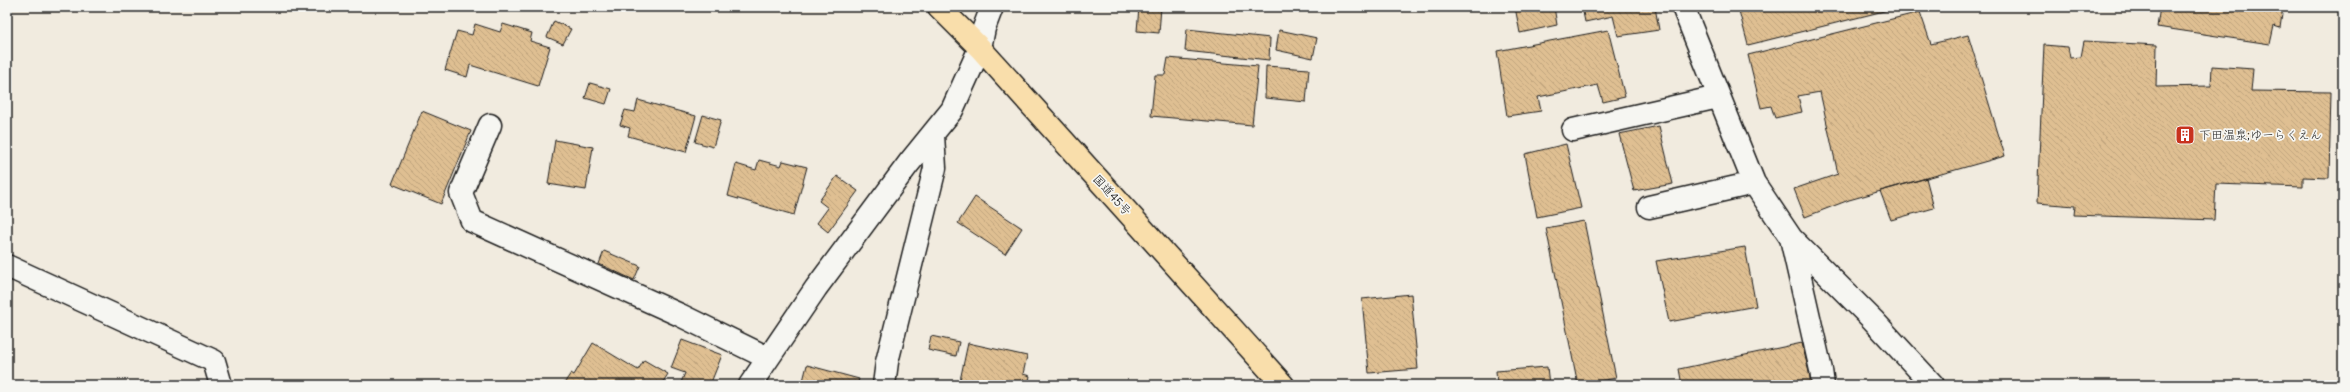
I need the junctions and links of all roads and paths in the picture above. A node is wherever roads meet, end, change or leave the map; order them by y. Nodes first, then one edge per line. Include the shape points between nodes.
1 (939, 7) edge
2 (992, 7) edge
3 (1683, 7) edge
4 (980, 48) junction
5 (1718, 97) junction
6 (490, 124) dead end
7 (1572, 130) dead end
8 (932, 135) junction
9 (1754, 183) junction
10 (1649, 207) dead end
11 (1791, 238) junction
12 (7, 266) edge
13 (768, 358) junction
14 (221, 385) edge
15 (750, 385) edge
16 (884, 385) edge
17 (1283, 385) edge
18 (1822, 385) edge
19 (1933, 385) edge

1 - 4 highway, 国道45号
2 - 4 street
3 - 5 street
4 - 8 street via 952,110
4 - 17 highway, 国道45号
5 - 7 street
5 - 9 street
6 - 13 street via 461,193 472,221 680,315
8 - 13 street via 816,288
8 - 16 street via 935,168 887,362
9 - 10 street
9 - 11 street
11 - 18 street via 1821,370
11 - 19 street via 1873,320
12 - 14 street via 214,361
13 - 15 street

